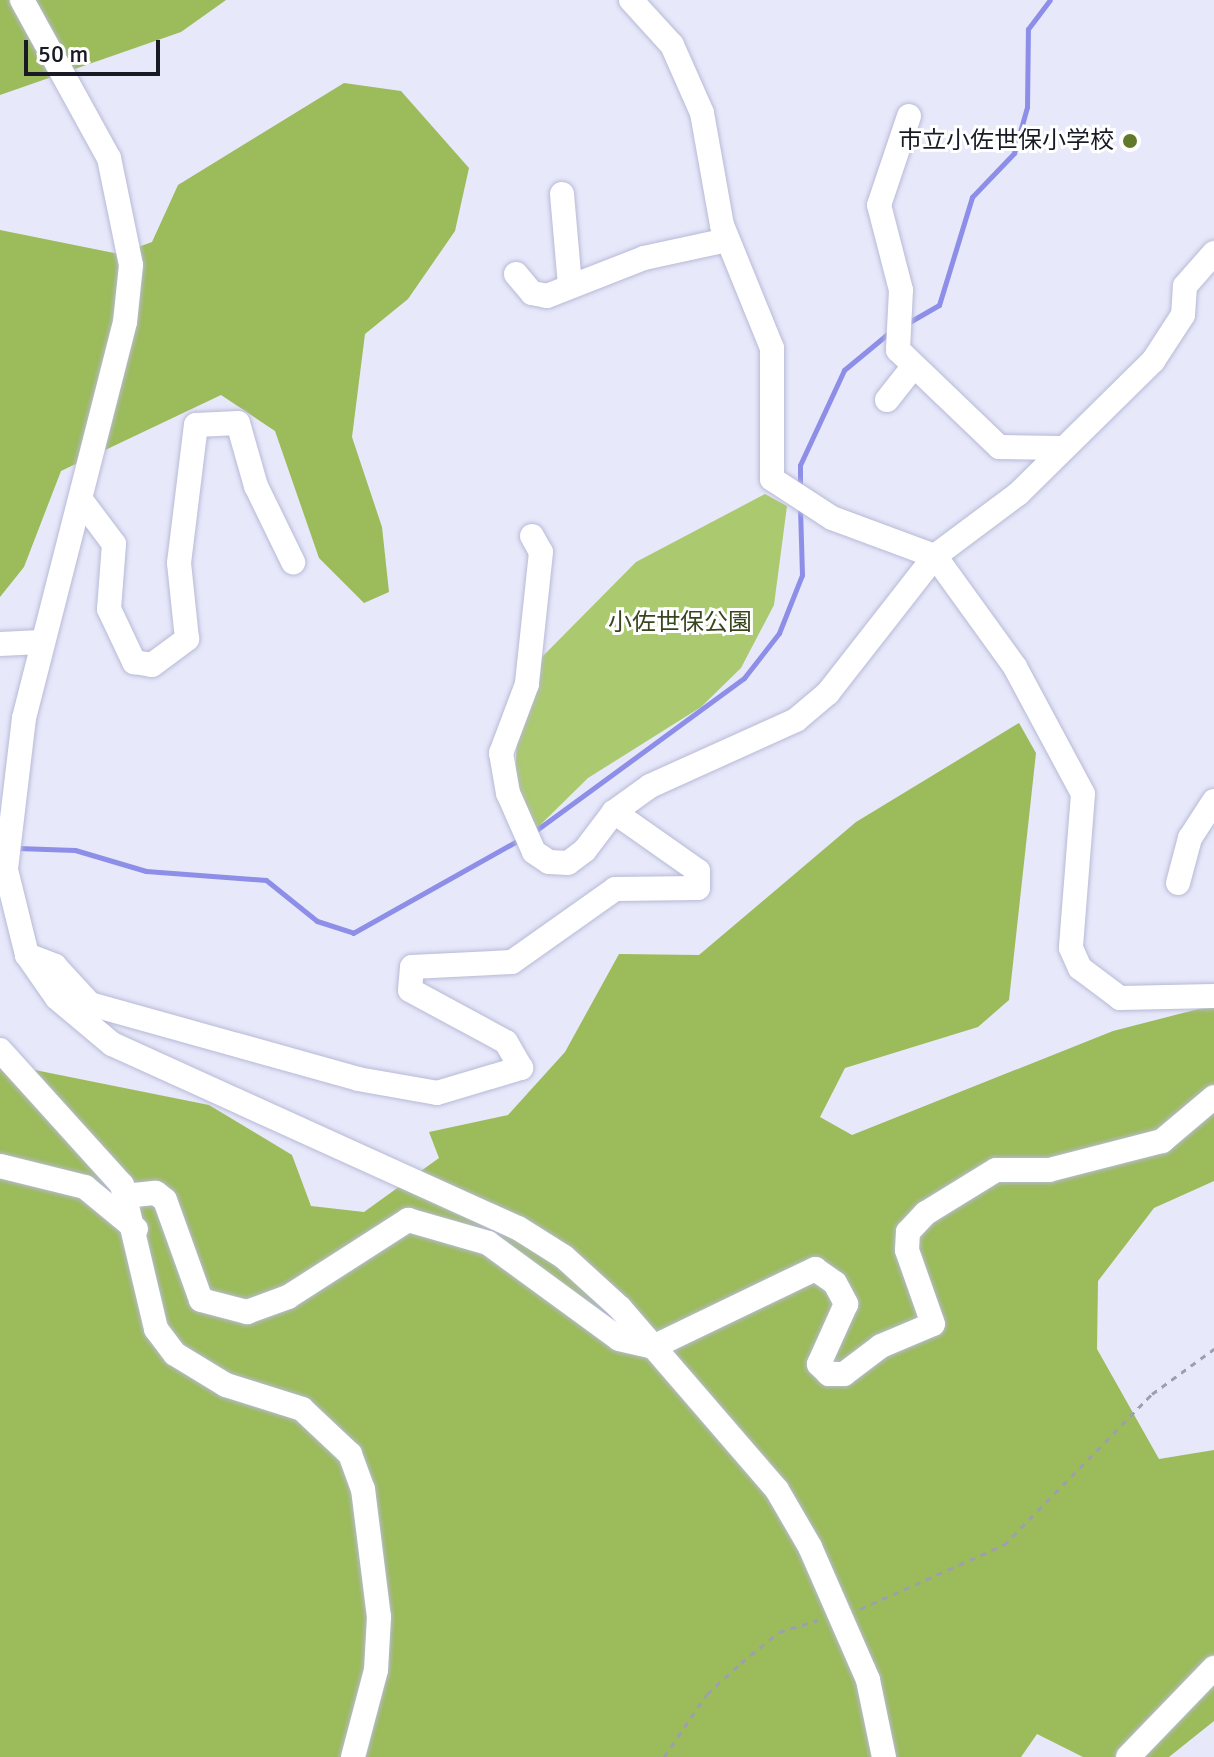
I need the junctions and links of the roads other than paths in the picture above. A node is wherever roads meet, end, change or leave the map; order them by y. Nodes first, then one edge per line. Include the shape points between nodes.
1 (22, 0) edge
2 (631, 0) edge
3 (909, 116) dead end
4 (562, 194) dead end
5 (727, 240) junction
6 (1214, 253) edge
7 (516, 274) dead end
8 (570, 285) junction
9 (913, 367) junction
10 (887, 400) dead end
11 (1061, 448) junction
12 (81, 500) junction
13 (532, 536) dead end
14 (935, 556) junction
15 (293, 562) dead end
16 (41, 642) junction
17 (0, 644) edge
18 (1214, 801) edge
19 (614, 812) junction
20 (1178, 883) dead end
21 (27, 955) junction
22 (1214, 996) edge
23 (0, 1050) edge
24 (1214, 1097) edge
25 (0, 1166) edge
26 (125, 1196) junction
27 (136, 1229) junction
28 (653, 1347) junction
29 (1214, 1668) edge
30 (353, 1757) edge
31 (884, 1757) edge
32 (1128, 1757) edge

1 - 12 street via 109,158 125,208 131,265 125,322
2 - 5 street via 672,45 697,100
3 - 9 street via 879,205 898,271 898,331
4 - 8 street
5 - 8 street
5 - 14 street via 772,348 772,479 812,507
6 - 11 street via 1185,286 1183,315 1153,361
7 - 8 street via 532,293 547,296
9 - 10 street
9 - 11 street via 999,447
11 - 14 street via 1018,494
12 - 15 street via 114,544 109,609 134,662 152,665 187,639 179,563 196,425 218,418 238,423 256,486
12 - 16 street
13 - 19 street via 541,552 527,684 501,753 522,825 532,847 549,862 568,863
14 - 19 street via 828,693 796,720 650,786
14 - 22 street via 1015,667 1074,766 1083,794 1071,948 1080,968 1120,998
16 - 17 street
16 - 21 street via 8,848
18 - 20 street via 1190,838
19 - 21 street via 698,871 698,888 605,893 512,962 412,967 410,990 464,1015 517,1055 521,1068 472,1086 437,1093 358,1079 136,1020 90,1004 55,966
21 - 28 street via 57,998 112,1044 518,1228 564,1257
23 - 26 street via 90,1145
24 - 28 street via 1162,1141 1049,1170 996,1170 926,1213 908,1232 907,1250 933,1324 881,1346 844,1374 829,1374 819,1364 846,1304 835,1283 815,1269
25 - 27 street via 85,1187
26 - 27 street
26 - 28 street via 156,1193 165,1200 201,1300 247,1312 288,1297 408,1220 488,1243 619,1339
27 - 30 street via 147,1300 175,1354 226,1385 302,1409 350,1454 363,1489 379,1617 376,1670
28 - 31 street via 777,1490 841,1613 868,1680
29 - 32 street

